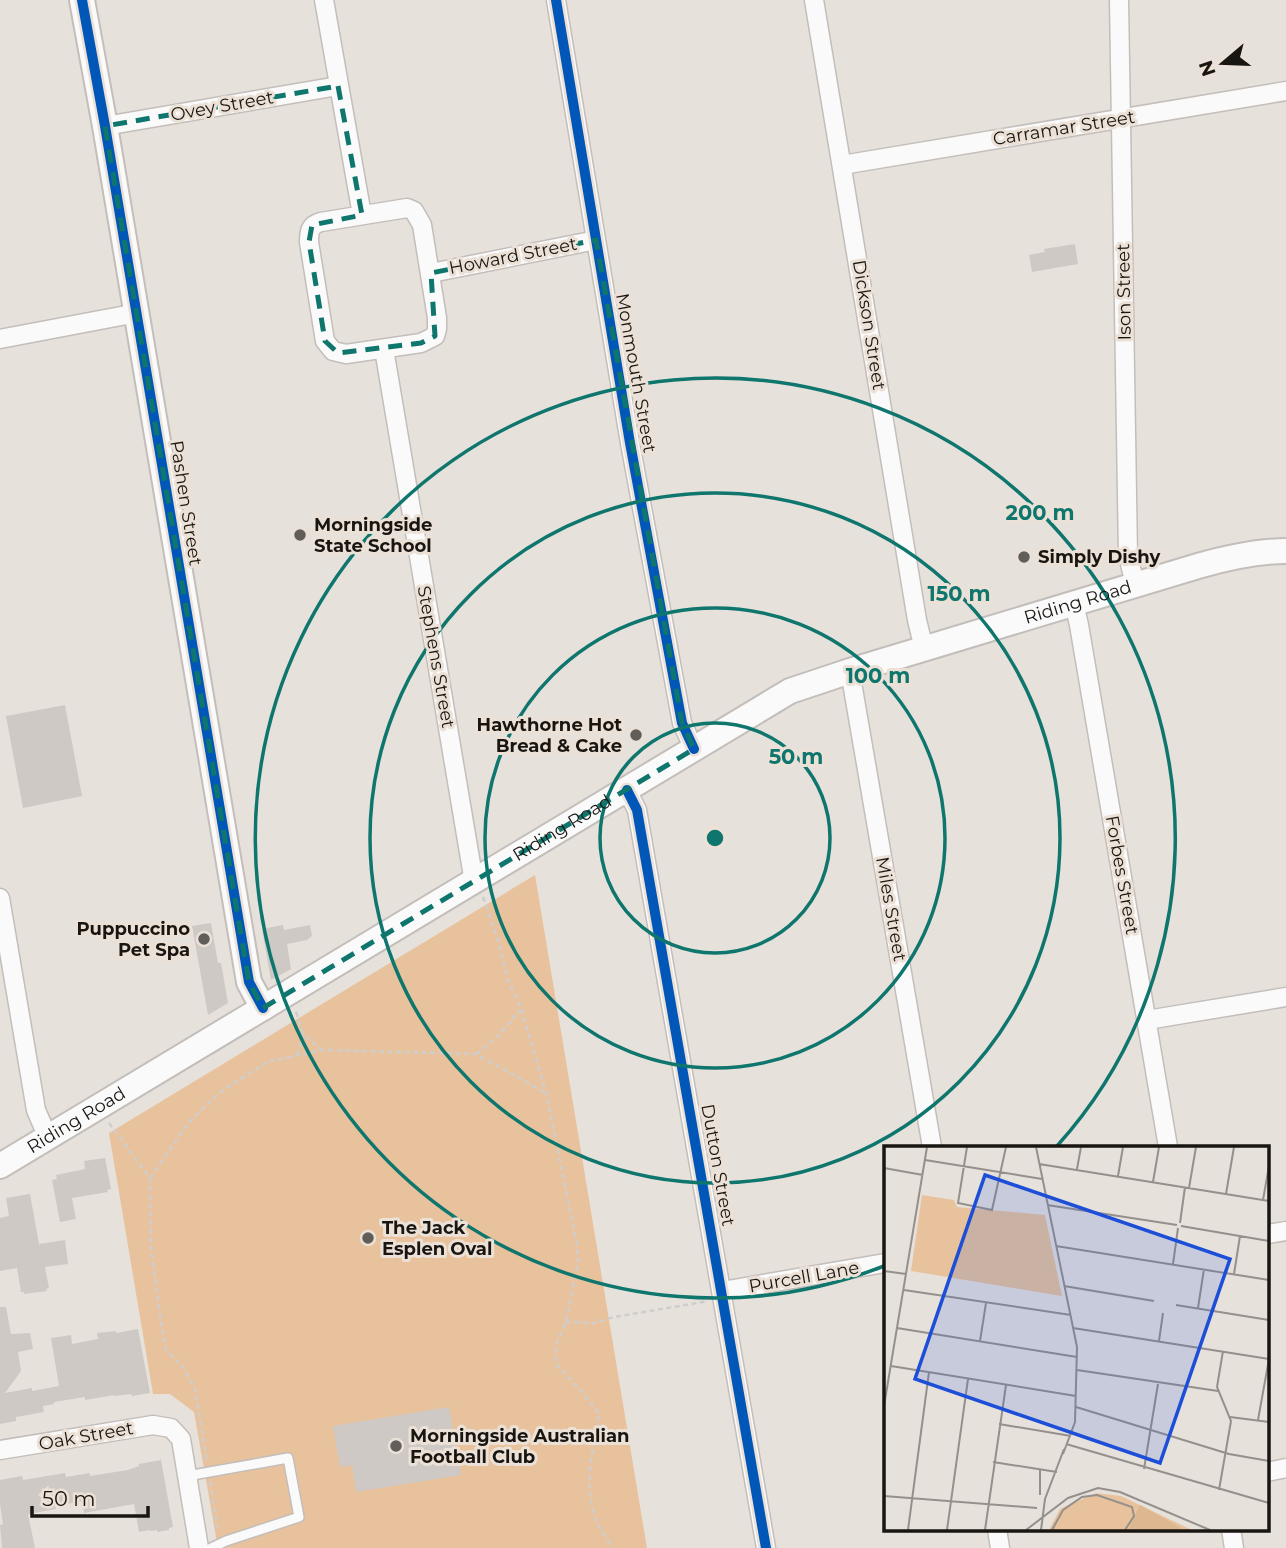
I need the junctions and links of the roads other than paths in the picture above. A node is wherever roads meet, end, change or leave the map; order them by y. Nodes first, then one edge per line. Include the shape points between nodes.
1 (82, 0) edge
2 (324, 0) edge
3 (556, 0) edge
4 (814, 0) edge
5 (1119, 0) edge
6 (338, 86) junction
7 (1286, 91) edge
8 (1121, 118) junction
9 (105, 125) junction
10 (842, 165) junction
11 (362, 215) junction
12 (596, 240) junction
13 (431, 273) junction
14 (137, 313) junction
15 (0, 339) edge
16 (384, 349) junction
17 (1286, 551) edge
18 (1244, 557) junction
19 (1286, 565) edge
20 (1135, 584) junction
21 (1074, 603) junction
22 (924, 649) junction
23 (850, 671) junction
24 (694, 749) junction
25 (627, 790) junction
26 (474, 882) junction
27 (0, 898) edge
28 (1286, 997) edge
29 (263, 1008) junction
30 (1147, 1020) junction
31 (48, 1138) junction
32 (932, 1146) edge
33 (1168, 1146) edge
34 (0, 1166) edge
35 (1286, 1231) edge
36 (1268, 1234) edge
37 (884, 1263) edge
38 (722, 1292) junction
39 (0, 1450) edge
40 (1286, 1468) edge
41 (1268, 1472) edge
42 (187, 1476) junction
43 (997, 1530) edge
44 (1231, 1530) edge
45 (216, 1546) edge
46 (199, 1548) edge
47 (766, 1548) edge
48 (1000, 1548) edge
49 (1234, 1548) edge

1 - 9 main road, Pashen Street
2 - 6 street
3 - 12 street, Monmouth Street
4 - 10 street, Dickson Street
5 - 8 street, Ison Street
6 - 9 street, Ovey Street
6 - 11 street
7 - 8 street, Carramar Street
8 - 10 street, Carramar Street
8 - 20 street, Ison Street via 1128,556
9 - 14 main road, Pashen Street
10 - 22 street, Dickson Street
11 - 13 street via 407,208 414,211 422,225
11 - 16 street via 311,228 325,341 333,351 346,354
12 - 13 street, Howard Street
12 - 24 street, Monmouth Street via 682,723
13 - 16 street via 435,336
14 - 15 street
14 - 29 main road, Pashen Street via 249,982
16 - 26 street, Stephens Street
17 - 18 main road, Riding Road
18 - 19 main road, Riding Road
18 - 20 main road, Riding Road
20 - 21 main road, Riding Road
21 - 22 main road, Riding Road
21 - 30 street, Forbes Street
22 - 23 main road, Riding Road
23 - 24 main road, Riding Road via 790,691
23 - 32 street, Miles Street
24 - 25 main road, Riding Road
25 - 26 main road, Riding Road
25 - 38 street, Dutton Street via 638,810
26 - 29 main road, Riding Road
27 - 31 street via 36,1110
28 - 30 street
29 - 31 main road, Riding Road
30 - 33 street, Forbes Street
31 - 34 main road, Riding Road
35 - 36 street
37 - 38 street, Purcell Lane
38 - 47 street, Dutton Street
39 - 42 street, Oak Street via 153,1424 171,1428 181,1439
40 - 41 street
42 - 45 lane via 288,1458 299,1517
42 - 46 street
43 - 48 street
44 - 49 street

